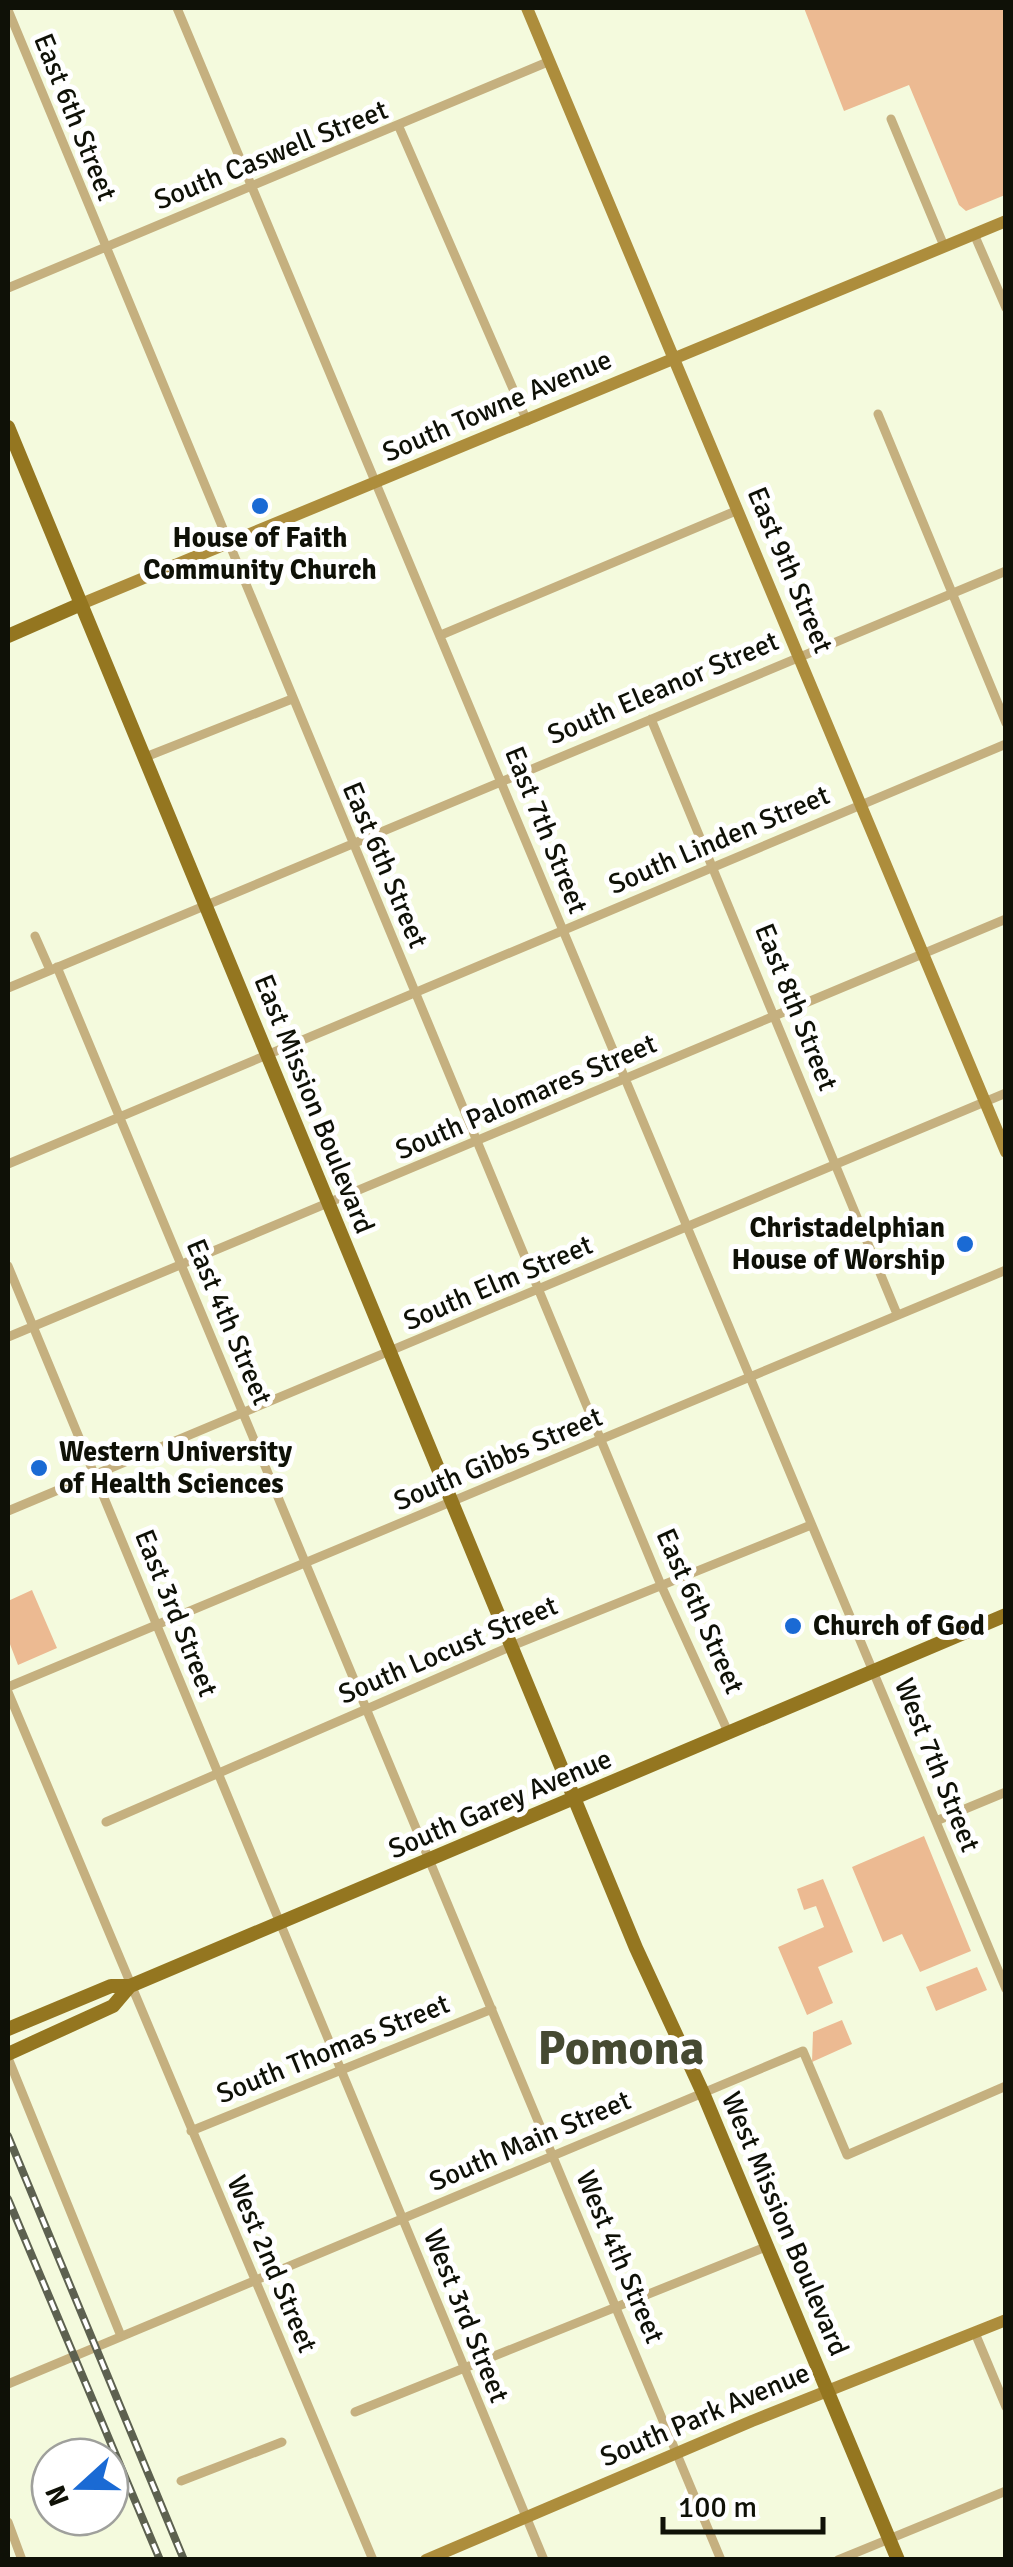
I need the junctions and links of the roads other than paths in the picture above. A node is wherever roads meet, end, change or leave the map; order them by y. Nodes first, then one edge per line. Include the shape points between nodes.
1 (178, 8) edge
2 (527, 8) edge
3 (8, 10) edge
4 (550, 61) junction
5 (891, 119) dead end
6 (400, 127) junction
7 (252, 186) junction
8 (1006, 221) edge
9 (974, 234) junction
10 (944, 246) junction
11 (105, 248) junction
12 (8, 288) edge
13 (1006, 308) edge
14 (676, 358) junction
15 (878, 414) dead end
16 (527, 420) junction
17 (8, 427) edge
18 (376, 484) junction
19 (738, 510) junction
20 (227, 544) junction
21 (1006, 570) edge
22 (950, 592) junction
23 (82, 604) junction
24 (441, 635) junction
25 (8, 636) edge
26 (799, 654) junction
27 (292, 699) junction
28 (651, 720) junction
29 (1006, 723) edge
30 (1006, 744) edge
31 (143, 758) junction
32 (501, 780) junction
33 (860, 805) junction
34 (352, 844) junction
35 (714, 868) junction
36 (205, 906) junction
37 (1006, 919) edge
38 (563, 930) junction
39 (35, 936) dead end
40 (925, 952) junction
41 (54, 969) junction
42 (8, 988) edge
43 (414, 992) junction
44 (776, 1014) junction
45 (267, 1053) junction
46 (625, 1080) junction
47 (1006, 1094) edge
48 (984, 1102) junction
49 (120, 1117) junction
50 (478, 1143) junction
51 (1006, 1152) edge
52 (8, 1164) edge
53 (837, 1168) junction
54 (328, 1206) junction
55 (690, 1228) junction
56 (180, 1264) junction
57 (8, 1266) edge
58 (1006, 1270) edge
59 (540, 1289) junction
60 (897, 1314) junction
61 (34, 1326) junction
62 (8, 1337) edge
63 (390, 1353) junction
64 (751, 1377) junction
65 (242, 1413) junction
66 (604, 1439) junction
67 (95, 1474) junction
68 (454, 1502) junction
69 (8, 1511) edge
70 (811, 1525) junction
71 (305, 1564) junction
72 (661, 1585) junction
73 (1006, 1615) edge
74 (156, 1625) junction
75 (514, 1645) junction
76 (873, 1669) junction
77 (8, 1689) edge
78 (369, 1709) junction
79 (729, 1734) junction
80 (218, 1772) junction
81 (1006, 1792) edge
82 (576, 1800) junction
83 (936, 1821) junction
84 (106, 1822) dead end
85 (431, 1860) junction
86 (282, 1921) junction
87 (130, 1986) junction
88 (1006, 1989) edge
89 (492, 2008) junction
90 (8, 2029) edge
91 (12, 2053) edge
92 (341, 2072) junction
93 (1006, 2086) edge
94 (702, 2093) junction
95 (192, 2131) junction
96 (553, 2156) junction
97 (402, 2220) junction
98 (768, 2246) junction
99 (256, 2281) junction
100 (616, 2306) junction
101 (1006, 2320) edge
102 (976, 2333) junction
103 (122, 2336) junction
104 (462, 2367) junction
105 (8, 2384) edge
106 (828, 2390) junction
107 (1006, 2406) edge
108 (355, 2412) dead end
109 (282, 2442) dead end
110 (676, 2452) junction
111 (181, 2482) dead end
112 (1006, 2491) edge
113 (527, 2519) junction
114 (8, 2522) edge
115 (888, 2539) junction
116 (21, 2556) edge
117 (8, 2557) edge
118 (372, 2560) edge
119 (426, 2560) edge
120 (544, 2560) edge
121 (721, 2560) edge
122 (838, 2560) edge
123 (898, 2560) edge

1 - 7 street, East 7th Street
2 - 4 street, East 9th Street
3 - 11 street, East 6th Street
4 - 6 street, South Caswell Street
4 - 14 street, East 9th Street
5 - 10 street
6 - 7 street, South Caswell Street
6 - 16 street
7 - 11 street, South Caswell Street
7 - 18 street, East 7th Street
8 - 9 street, South Towne Avenue
9 - 10 street, South Towne Avenue
9 - 13 street
10 - 14 street, South Towne Avenue
11 - 12 street, South Caswell Street
11 - 20 street, East 6th Street
14 - 16 street, South Towne Avenue
14 - 19 street, East 9th Street
15 - 22 street
16 - 18 street, South Towne Avenue
17 - 23 main road, East Mission Boulevard
18 - 20 street, South Towne Avenue
18 - 24 street, East 7th Street
19 - 24 street
19 - 26 street, East 9th Street
20 - 23 street, South Towne Avenue
20 - 27 street, East 6th Street
21 - 22 street, South Eleanor Street
22 - 26 street, South Eleanor Street
22 - 29 street
23 - 25 main road, South Towne Avenue
23 - 31 main road, East Mission Boulevard
24 - 32 street, East 7th Street
26 - 28 street, South Eleanor Street
26 - 33 street, East 9th Street
27 - 31 street
27 - 34 street, East 6th Street
28 - 32 street, South Eleanor Street
28 - 35 street, East 8th Street
30 - 33 street, South Linden Street
31 - 36 main road, East Mission Boulevard
32 - 34 street, South Eleanor Street
32 - 38 street, East 7th Street
33 - 35 street, South Linden Street
33 - 40 street, East 9th Street
34 - 36 street, South Eleanor Street
34 - 43 street, East 6th Street
35 - 38 street, South Linden Street
35 - 44 street, East 8th Street
36 - 41 street, South Eleanor Street
36 - 45 main road, East Mission Boulevard
37 - 40 street, South Palomares Street
38 - 43 street, South Linden Street
38 - 46 street, East 7th Street
39 - 41 street, East 4th Street
40 - 44 street, South Palomares Street
40 - 48 street, East 9th Street
41 - 42 street, South Eleanor Street
41 - 49 street, East 4th Street
43 - 45 street, South Linden Street
43 - 50 street, East 6th Street
44 - 46 street, South Palomares Street
44 - 53 street, East 8th Street
45 - 49 street, South Linden Street
45 - 54 main road, East Mission Boulevard
46 - 50 street, South Palomares Street
46 - 55 street, East 7th Street
47 - 48 street, South Elm Street
48 - 51 street, East 9th Street
48 - 53 street, South Elm Street
49 - 52 street, South Linden Street
49 - 56 street, East 4th Street
50 - 54 street, South Palomares Street
50 - 59 street, East 6th Street
53 - 55 street, South Elm Street
53 - 60 street, East 8th Street
54 - 56 street, South Palomares Street
54 - 63 main road, East Mission Boulevard
55 - 59 street, South Elm Street
55 - 64 street, East 7th Street
56 - 61 street, South Palomares Street
56 - 65 street, East 4th Street
57 - 61 street, East 3rd Street
58 - 60 street, South Gibbs Street
59 - 63 street, South Elm Street
59 - 66 street, East 6th Street
60 - 64 street, South Gibbs Street
61 - 62 street, South Palomares Street
61 - 67 street, East 3rd Street
63 - 65 street, South Elm Street
63 - 68 main road, East Mission Boulevard
64 - 66 street, South Gibbs Street
64 - 70 street, East 7th Street
65 - 67 street, South Elm Street
65 - 71 street, East 4th Street
66 - 68 street, South Gibbs Street
66 - 72 street, East 6th Street
67 - 69 street, South Elm Street
67 - 74 street, East 3rd Street
68 - 71 street, South Gibbs Street
68 - 75 main road, East Mission Boulevard
70 - 72 street, South Locust Street
70 - 76 street, East 7th Street
71 - 74 street, South Gibbs Street
71 - 78 street, East 4th Street
72 - 75 street, South Locust Street
72 - 79 street, East 6th Street
73 - 76 main road, South Garey Avenue
74 - 77 street, South Gibbs Street
74 - 80 street, East 3rd Street
75 - 78 street, South Locust Street
75 - 82 main road, East Mission Boulevard
76 - 79 main road, South Garey Avenue
76 - 83 street, West 7th Street
77 - 87 street, West 2nd Street
78 - 80 street, South Locust Street
78 - 85 street, East 4th Street
79 - 82 main road, South Garey Avenue
80 - 84 street, South Locust Street
80 - 86 street, East 3rd Street
81 - 83 street
82 - 85 main road, South Garey Avenue
82 - 94 main road, West Mission Boulevard
83 - 88 street, West 7th Street
85 - 86 main road, South Garey Avenue
85 - 89 street, West 4th Street
86 - 87 main road, South Garey Avenue
86 - 92 street, West 3rd Street
87 - 90 main road via 111,1986
87 - 91 main road, South Garey Avenue via 113,2006
87 - 95 street, West 2nd Street
89 - 92 street, South Thomas Street
89 - 96 street, West 4th Street
91 - 103 street via 14,2072
92 - 95 street, South Thomas Street
92 - 97 street, West 3rd Street
93 - 94 street, South Main Street via 848,2155 803,2051
94 - 96 street, South Main Street
94 - 98 main road, West Mission Boulevard
95 - 99 street, West 2nd Street
96 - 97 street, South Main Street
96 - 100 street, West 4th Street
97 - 99 street, South Main Street
97 - 104 street, West 3rd Street
98 - 100 street
98 - 106 main road, West Mission Boulevard
99 - 103 street, South Main Street
99 - 118 street, West 2nd Street
100 - 104 street
100 - 110 street, West 4th Street
101 - 102 street, South Park Avenue
102 - 106 street, South Park Avenue
102 - 107 street
103 - 105 street, South Main Street
104 - 108 street
104 - 113 street, West 3rd Street
106 - 110 street, South Park Avenue
106 - 115 main road, West Mission Boulevard
109 - 111 street
110 - 113 street, South Park Avenue
110 - 121 street, West 4th Street
112 - 115 street
113 - 119 street, South Park Avenue
113 - 120 street, West 3rd Street
114 - 116 street
115 - 122 street
115 - 123 main road, West Mission Boulevard
116 - 117 street

